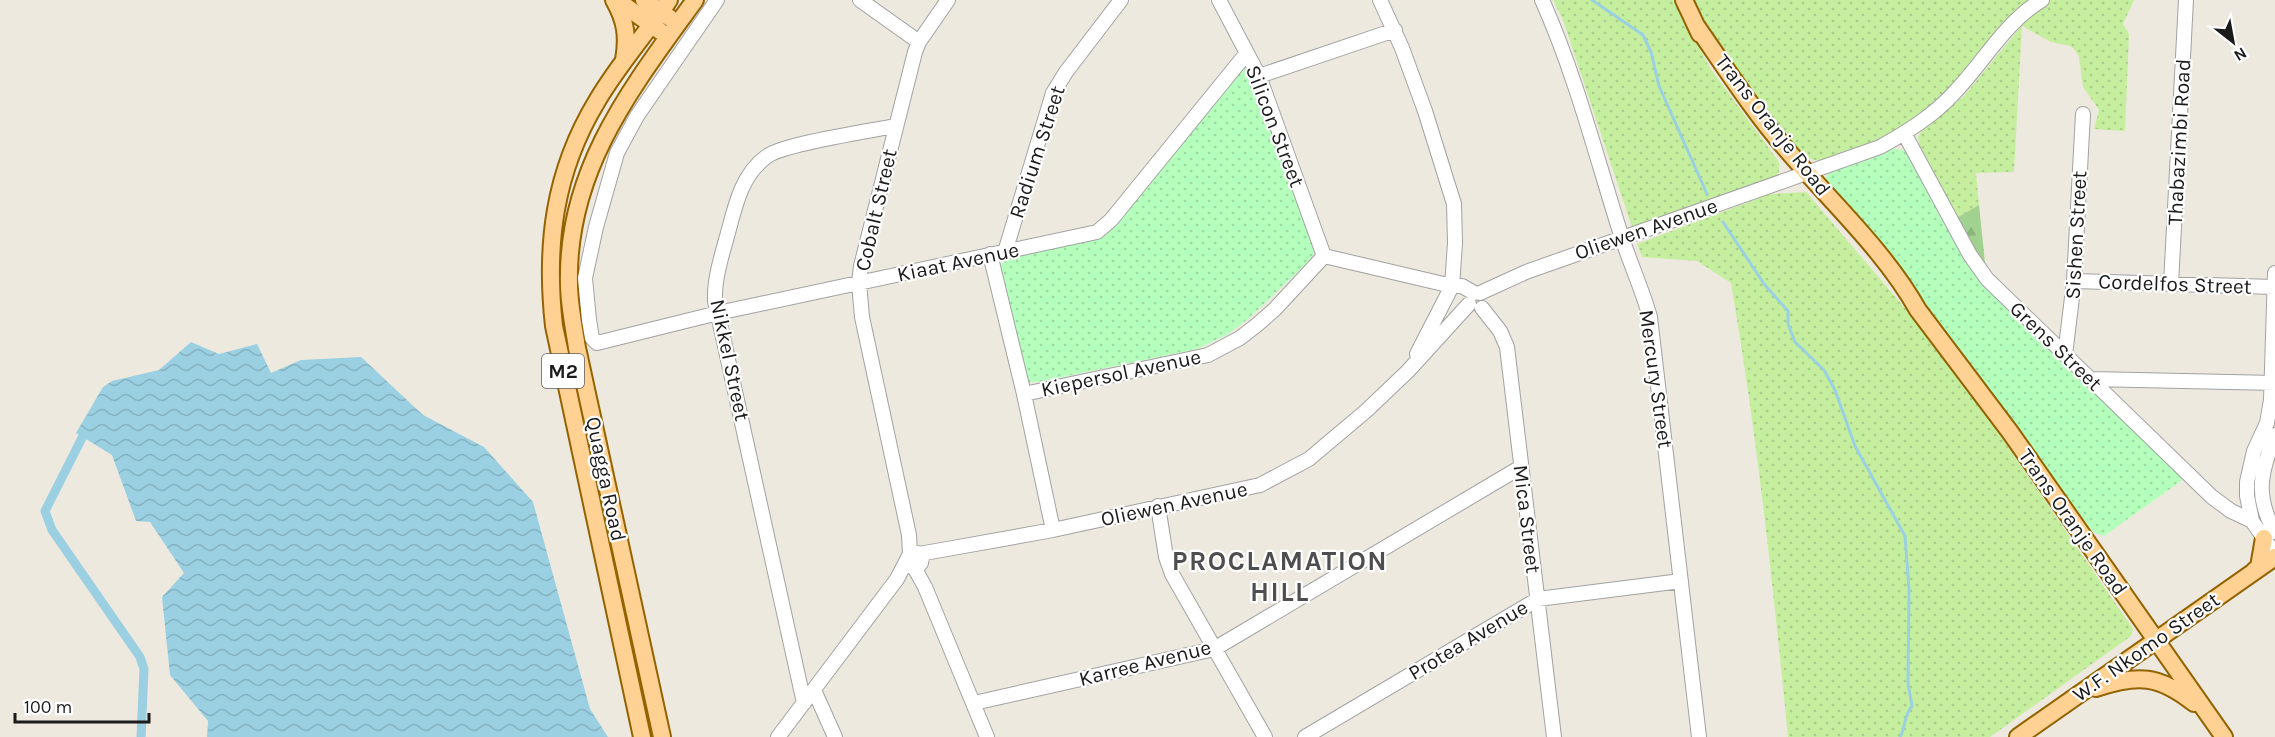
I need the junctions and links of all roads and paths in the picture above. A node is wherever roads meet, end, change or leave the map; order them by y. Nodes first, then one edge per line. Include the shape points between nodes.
1 (616, 0) edge
2 (644, 0) edge
3 (695, 0) edge
4 (717, 0) edge
5 (860, 0) edge
6 (948, 0) edge
7 (1121, 0) edge
8 (1219, 0) edge
9 (1380, 0) edge
10 (1542, 0) edge
11 (1684, 0) edge
12 (2042, 0) edge
13 (2186, 0) edge
14 (661, 12) edge
15 (673, 30) junction
16 (1395, 30) junction
17 (918, 42) junction
18 (1246, 54) junction
19 (624, 61) junction
20 (1259, 76) junction
21 (2083, 114) dead end
22 (895, 126) junction
23 (1904, 133) junction
24 (1802, 174) junction
25 (1622, 237) junction
26 (1005, 252) junction
27 (990, 254) junction
28 (1324, 256) junction
29 (2275, 273) edge
30 (2074, 281) junction
31 (859, 283) junction
32 (2171, 284) junction
33 (2275, 287) edge
34 (1472, 297) junction
35 (718, 313) junction
36 (2065, 355) junction
37 (1408, 371) junction
38 (2091, 379) junction
39 (2273, 383) edge
40 (1024, 394) junction
41 (2275, 435) edge
42 (1521, 466) junction
43 (1158, 506) junction
44 (2252, 521) junction
45 (1053, 530) junction
46 (2269, 535) edge
47 (2275, 556) edge
48 (915, 560) junction
49 (2253, 572) junction
50 (1681, 581) junction
51 (1538, 599) junction
52 (2156, 639) junction
53 (1214, 649) junction
54 (814, 690) junction
55 (2078, 694) junction
56 (804, 703) junction
57 (974, 703) junction
58 (2209, 715) junction
59 (1552, 736) edge
60 (642, 737) edge
61 (662, 737) edge
62 (778, 737) edge
63 (835, 737) edge
64 (987, 737) edge
65 (1265, 737) edge
66 (1305, 737) edge
67 (1699, 737) edge
68 (2018, 737) edge
69 (2224, 737) edge

1 - 14 main road
1 - 19 main road via 626,24
2 - 14 main road
3 - 15 main road, Quagga Road / M2
4 - 35 street, Kiaat Avenue via 620,146 585,278 587,310 597,343
5 - 17 street
6 - 17 street, Cobalt Street
7 - 26 street, Radium Street via 1053,93
8 - 18 street, Silicon Street
9 - 16 street
10 - 25 street, Mercury Street via 1590,129
11 - 24 main road, Trans Oranje Road via 1695,24
12 - 23 street, Oliewen Avenue via 2021,16 1953,95
13 - 32 street, Thabazimbi Road
14 - 15 main road
14 - 19 main road, Quagga Road / M2
15 - 61 main road, Quagga Road / M2 via 618,110 596,154 575,219 569,282 577,348
16 - 20 street
16 - 34 street via 1450,189 1455,243
17 - 22 street, Cobalt Street
18 - 20 street, Silicon Street
18 - 26 street, Kiaat Avenue via 1104,227 1078,237
19 - 60 main road, Quagga Road / M2 via 586,120 567,166 551,232 549,289 556,338
20 - 28 street, Silicon Street
21 - 30 street, Sishen Street
22 - 31 street, Cobalt Street
22 - 35 street, Nikkel Street via 779,150 767,155 752,170 736,203 718,269
23 - 24 street, Oliewen Avenue via 1859,156
23 - 36 street, Grens Street via 1978,268
24 - 25 street, Oliewen Avenue
24 - 52 main road, Trans Oranje Road via 1907,290
25 - 34 street, Oliewen Avenue via 1526,272
25 - 50 street, Mercury Street via 1650,317
26 - 27 street, Kiaat Avenue
27 - 31 street, Kiaat Avenue
27 - 40 street
28 - 34 street
28 - 40 street, Kiepersol Avenue via 1258,324 1208,355
29 - 33 street
30 - 32 street, Cordelfos Street
30 - 36 street, Sishen Street
31 - 35 street, Kiaat Avenue
31 - 48 street, Cobalt Street via 862,317
32 - 33 street, Cordelfos Street
33 - 39 street
34 - 37 street, Oliewen Avenue
34 - 37 street, Oliewen Avenue
34 - 42 street, Mica Street via 1500,331 1507,347
35 - 56 street, Nikkel Street
36 - 38 street, Grens Street
37 - 43 street, Oliewen Avenue via 1299,465 1260,485
38 - 39 street
38 - 44 street, Grens Street via 2212,497
39 - 44 street via 2267,423 2254,451 2247,482
40 - 45 street
41 - 46 street via 2264,464 2261,492
42 - 51 street, Mica Street
42 - 53 street, Karree Avenue
43 - 45 street, Oliewen Avenue
43 - 53 street via 1169,567
44 - 46 street
45 - 48 street, Oliewen Avenue via 939,551
46 - 47 street
46 - 49 main road via 2259,567
47 - 49 main road, W.F. Nkomo Street
48 - 54 street
48 - 57 street, Cobalt Street
49 - 52 main road, W.F. Nkomo Street
50 - 51 street, Protea Avenue
50 - 67 street, Mercury Street
51 - 59 street, Mica Street
51 - 66 street, Protea Avenue
52 - 55 main road, W.F. Nkomo Street
52 - 58 main road, Trans Oranje Road
53 - 57 street, Karree Avenue
53 - 65 street
54 - 56 street
54 - 63 street
55 - 58 main road via 2112,682 2145,678 2169,685
55 - 68 main road, W.F. Nkomo Street
56 - 62 street
57 - 64 street, Cobalt Street
58 - 69 main road, Trans Oranje Road

